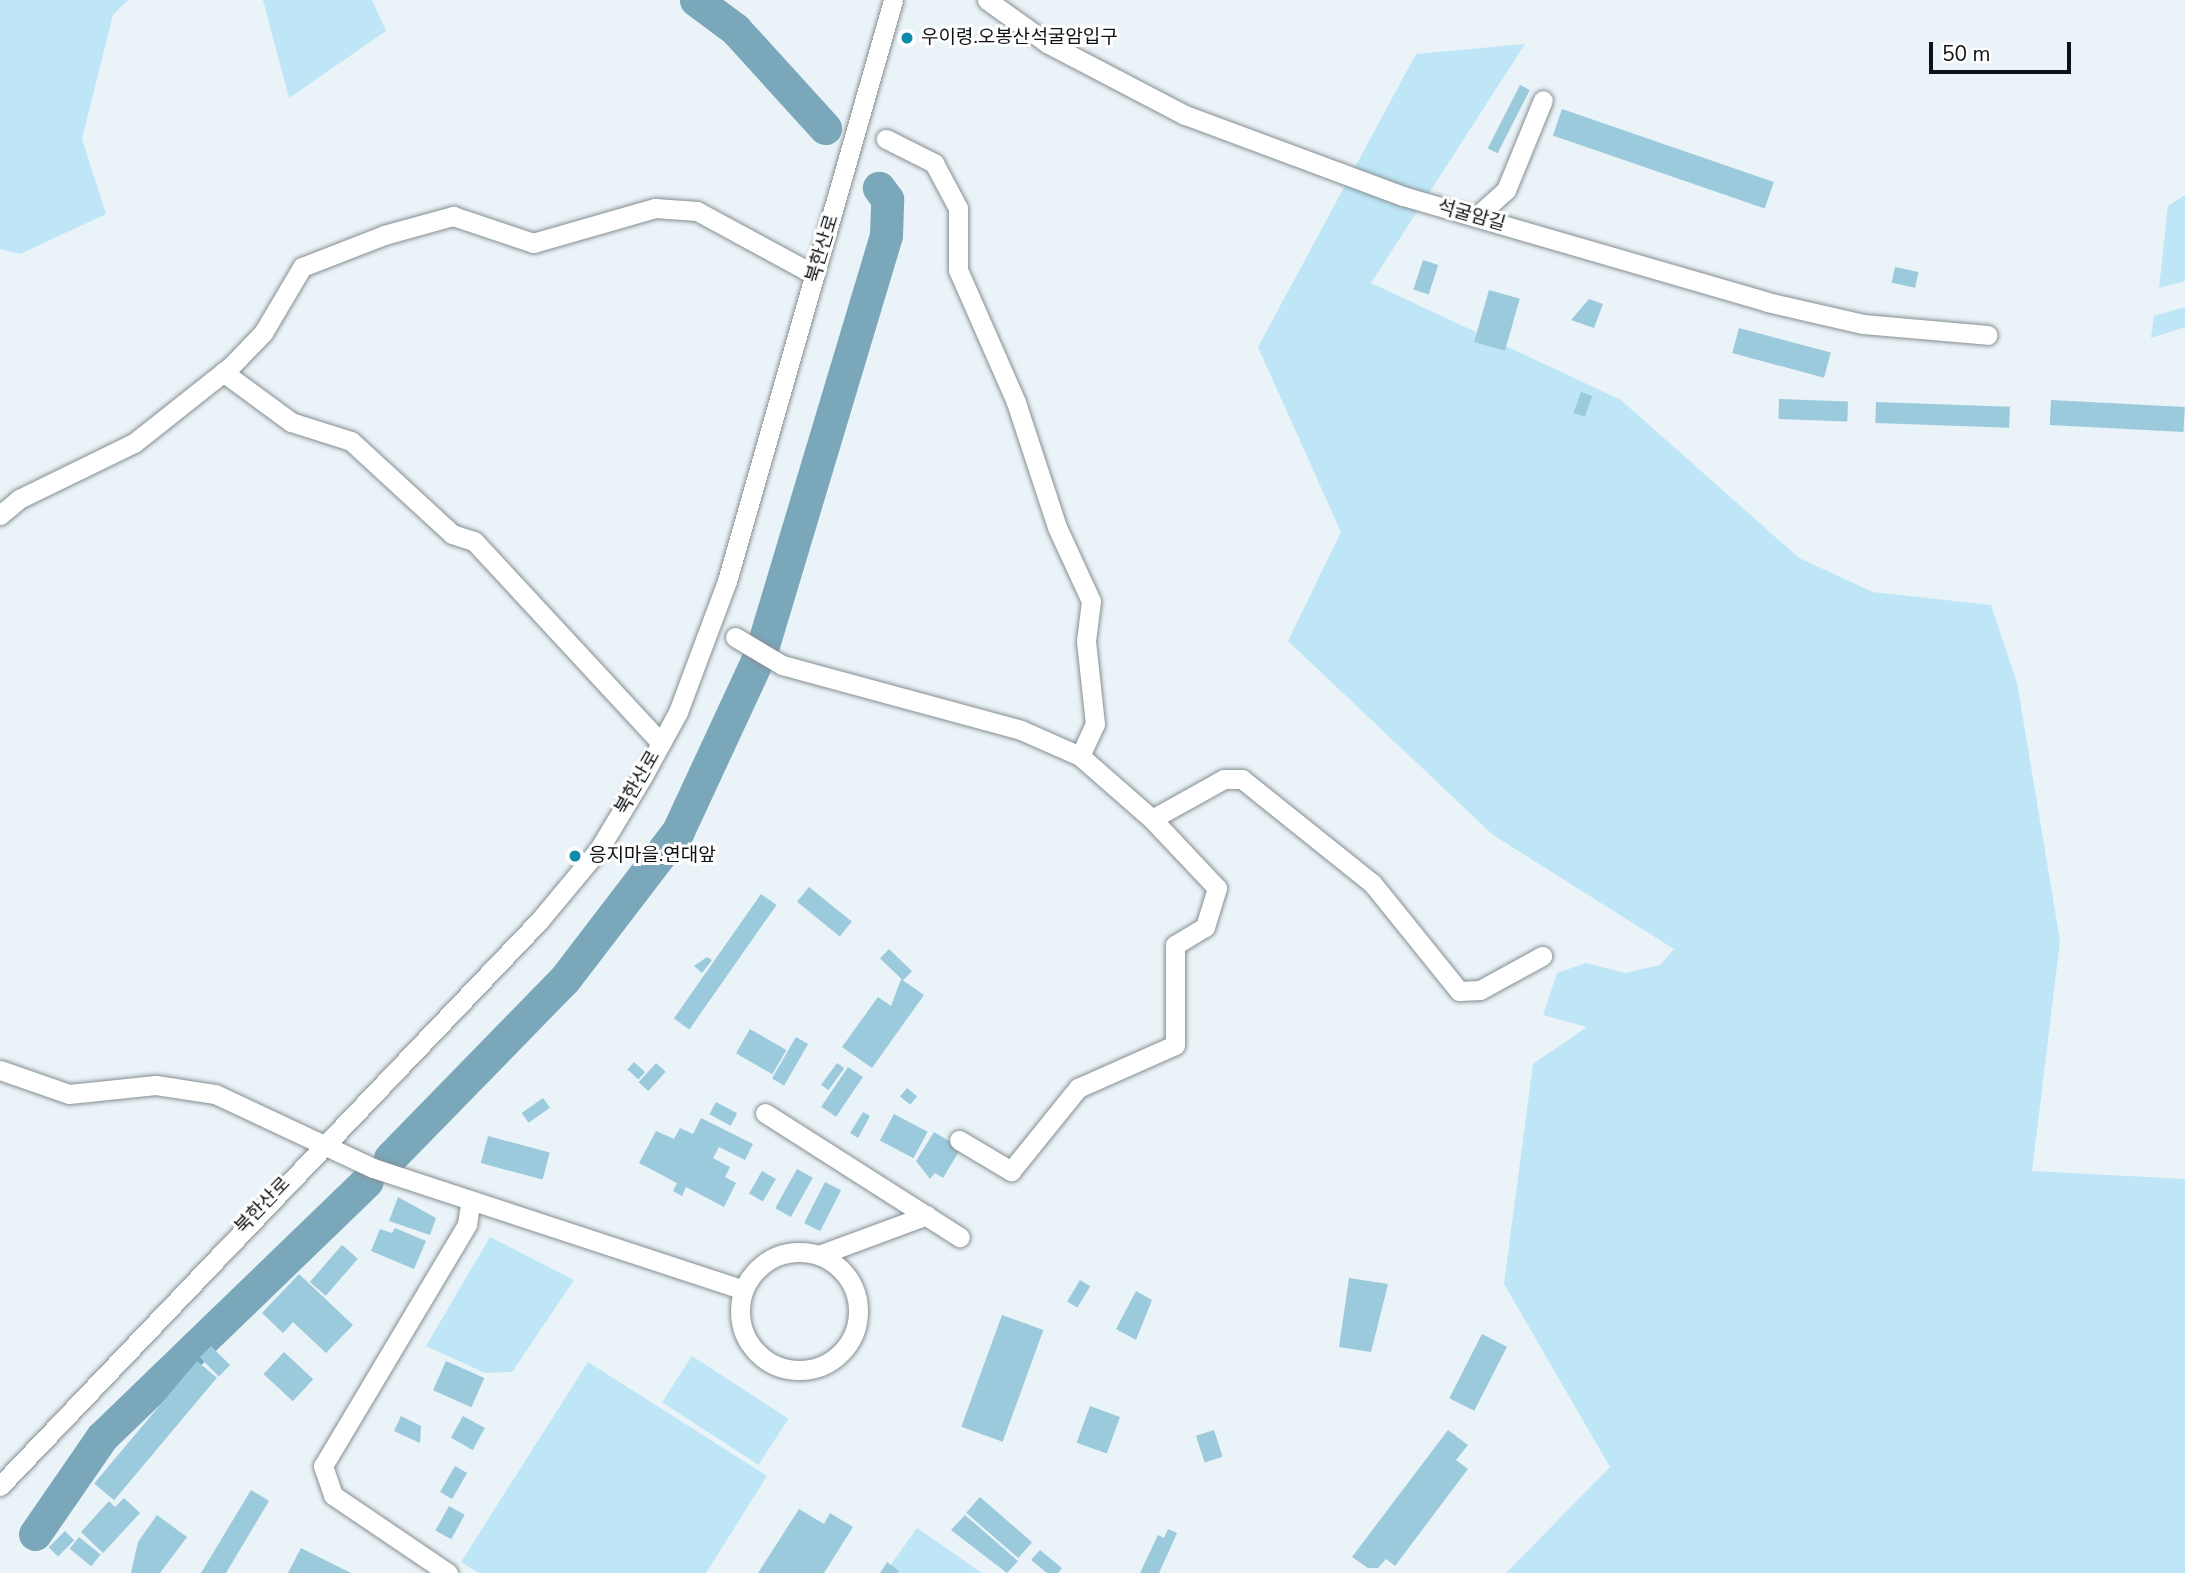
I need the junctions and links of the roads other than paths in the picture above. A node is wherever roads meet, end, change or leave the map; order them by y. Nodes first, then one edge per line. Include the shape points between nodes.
1 (893, 0) edge
2 (988, 0) edge
3 (1543, 100) dead end
4 (886, 139) dead end
5 (1476, 217) junction
6 (815, 275) junction
7 (1988, 335) dead end
8 (223, 372) junction
9 (0, 515) edge
10 (735, 637) dead end
11 (661, 743) junction
12 (1080, 755) junction
13 (1152, 819) junction
14 (1542, 956) dead end
15 (0, 1070) edge
16 (765, 1113) dead end
17 (959, 1140) dead end
18 (323, 1142) junction
19 (471, 1200) junction
20 (927, 1215) junction
21 (960, 1237) dead end
22 (820, 1255) junction
23 (743, 1290) junction
24 (0, 1486) edge
25 (448, 1573) edge

1 - 6 street, 북한산로
2 - 5 street, 석굴암길 via 1047,43 1185,115
3 - 5 street via 1506,190
4 - 12 street via 934,163 958,208 958,270 1016,402 1057,527 1091,601 1086,641 1095,724
5 - 7 street, 석굴암길 via 1863,324
6 - 8 street via 697,211 655,208 533,243 453,216 302,267 263,333
6 - 11 street, 북한산로 via 727,581
8 - 9 street via 134,443 19,499
8 - 11 street via 291,422 351,441 452,534 474,541
10 - 12 street via 782,665 1021,730
11 - 18 street, 북한산로 via 576,879
12 - 13 street
13 - 14 street via 1224,779 1242,779 1372,883 1459,991 1480,990
13 - 17 street via 1217,888 1205,927 1175,945 1175,1045 1078,1088 1011,1171
15 - 18 street via 69,1094 156,1085 215,1094
16 - 20 street
18 - 19 street via 373,1168
18 - 24 street, 북한산로
19 - 23 street
19 - 25 street via 467,1224 323,1466 333,1495
20 - 21 street
20 - 22 street
22 - 23 street via 772,1258
22 - 23 street via 848,1276 859,1309 850,1342 822,1366 783,1368 765,1360 742,1329

